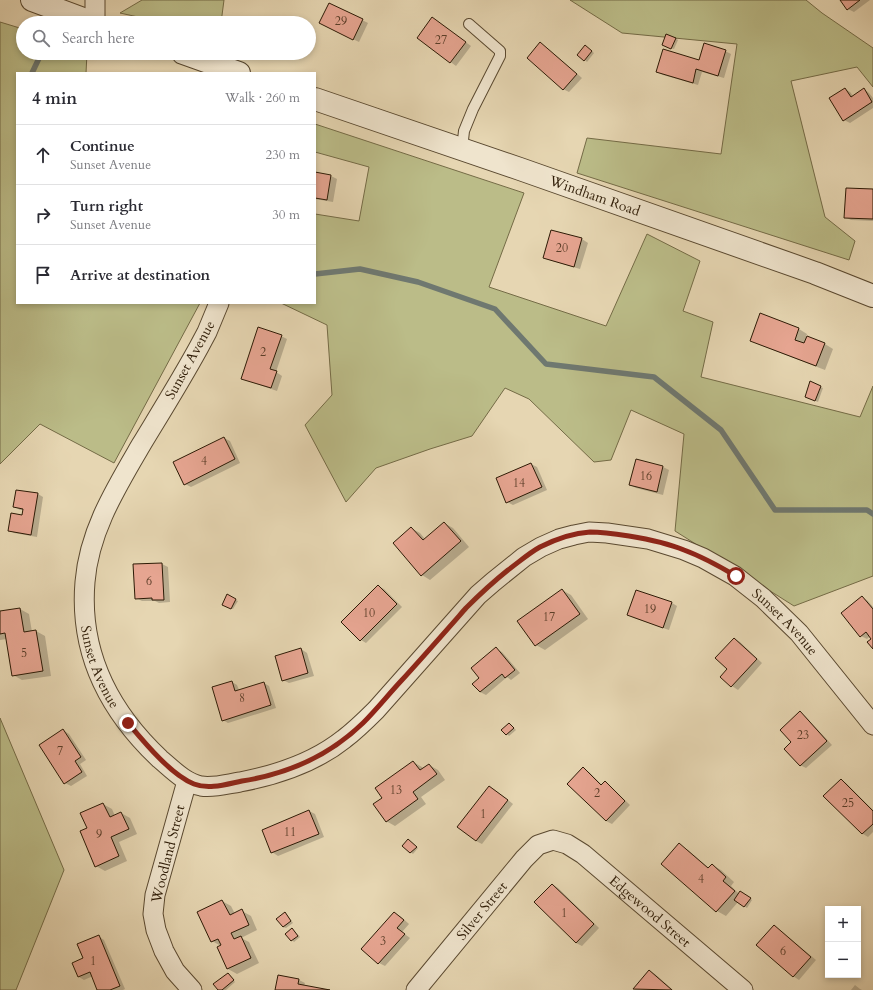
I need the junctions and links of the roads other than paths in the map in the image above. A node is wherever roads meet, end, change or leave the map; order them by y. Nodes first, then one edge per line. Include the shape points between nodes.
1 (32, 0) edge
2 (95, 0) edge
3 (76, 16) edge
4 (95, 16) edge
5 (469, 24) dead end
6 (203, 60) edge
7 (236, 72) edge
8 (316, 99) edge
9 (462, 149) junction
10 (873, 296) edge
11 (219, 304) edge
12 (873, 725) edge
13 (187, 781) junction
14 (554, 840) joint
15 (192, 990) edge
16 (416, 990) edge
17 (743, 990) edge

1 - 3 street
2 - 4 street
5 - 9 lane via 500,51 500,56 472,109 464,131
6 - 7 street
8 - 9 street, Windham Road
9 - 10 street, Windham Road via 808,270
11 - 13 street, Sunset Avenue via 199,347 105,510 91,545 85,582 84,614 88,639 92,657 107,692 120,713 155,754
12 - 13 street, Sunset Avenue via 799,633 736,576 684,550 642,538 589,532 559,539 541,547 494,582 466,608 362,724 343,740 310,761 286,771 224,785 207,786
13 - 15 street, Woodland Street via 155,895 153,914 164,951 175,971
14 - 16 street, Silver Street via 538,845 524,860
14 - 17 street, Edgewood Street via 567,844 582,854

